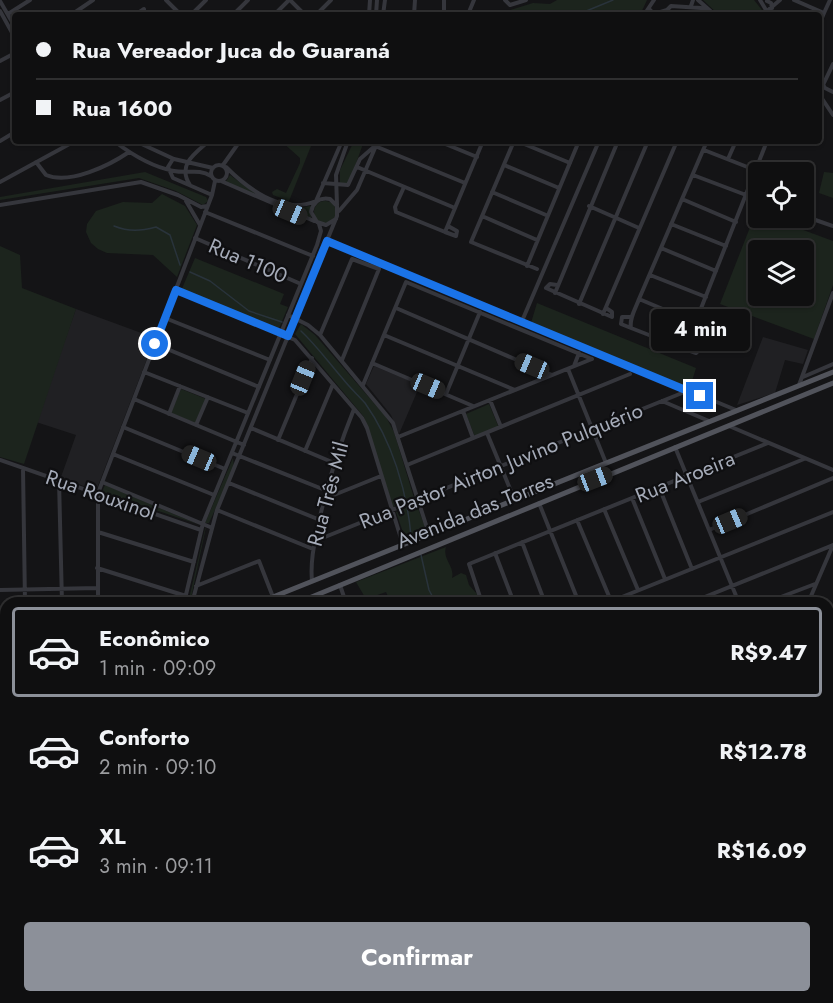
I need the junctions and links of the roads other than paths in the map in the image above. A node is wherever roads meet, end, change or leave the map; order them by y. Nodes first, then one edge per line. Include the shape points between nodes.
1 (30, 0) edge
2 (93, 0) edge
3 (166, 0) edge
4 (206, 0) edge
5 (248, 0) edge
6 (289, 0) edge
7 (331, 0) edge
8 (505, 0) edge
9 (526, 0) edge
10 (654, 0) edge
11 (673, 0) edge
12 (693, 0) edge
13 (698, 0) edge
14 (780, 0) edge
15 (794, 0) edge
16 (830, 0) edge
17 (764, 1) edge
18 (0, 2) edge
19 (682, 3) edge
20 (671, 6) junction
21 (691, 6) junction
22 (772, 8) junction
23 (144, 9) dead end
24 (648, 9) junction
25 (3, 10) edge
26 (75, 12) edge
27 (140, 12) edge
28 (178, 12) edge
29 (194, 12) edge
30 (235, 12) edge
31 (277, 12) edge
32 (302, 12) edge
33 (318, 12) edge
34 (646, 12) edge
35 (651, 12) edge
36 (668, 12) edge
37 (706, 12) edge
38 (711, 12) edge
39 (769, 12) edge
40 (822, 12) edge
41 (824, 13) joint
42 (8, 14) junction
43 (822, 18) edge
44 (2, 20) edge
45 (12, 21) edge
46 (12, 34) edge
47 (833, 64) edge
48 (823, 85) joint
49 (833, 92) edge
50 (822, 98) edge
51 (833, 115) edge
52 (69, 144) edge
53 (118, 144) edge
54 (206, 144) edge
55 (238, 144) edge
56 (341, 144) edge
57 (347, 144) edge
58 (377, 144) edge
59 (445, 144) edge
60 (453, 144) edge
61 (482, 144) edge
62 (514, 144) edge
63 (522, 144) edge
64 (578, 144) edge
65 (598, 144) edge
66 (617, 144) edge
67 (647, 144) edge
68 (676, 144) edge
69 (706, 144) edge
70 (735, 144) edge
71 (765, 144) edge
72 (144, 145) edge
73 (452, 147) junction
74 (704, 150) junction
75 (129, 152) junction
76 (477, 157) junction
77 (174, 159) junction
78 (728, 159) junction
79 (36, 162) junction
80 (187, 162) junction
81 (758, 162) edge
82 (570, 163) junction
83 (504, 165) junction
84 (224, 166) junction
85 (357, 167) junction
86 (748, 167) edge
87 (213, 168) junction
88 (168, 170) junction
89 (367, 171) junction
90 (185, 172) junction
91 (693, 175) junction
92 (211, 176) junction
93 (219, 181) junction
94 (0, 182) edge
95 (323, 183) junction
96 (465, 183) junction
97 (190, 185) junction
98 (336, 185) junction
99 (404, 187) junction
100 (559, 188) junction
101 (748, 189) edge
102 (492, 192) junction
103 (212, 195) junction
104 (746, 195) junction
105 (181, 197) junction
106 (682, 199) junction
107 (316, 201) junction
108 (208, 205) junction
109 (1, 206) edge
110 (337, 206) junction
111 (589, 207) junction
112 (455, 208) junction
113 (338, 212) junction
114 (205, 214) junction
115 (196, 215) junction
116 (546, 215) junction
117 (482, 216) junction
118 (614, 217) junction
119 (336, 219) junction
120 (814, 219) edge
121 (736, 222) junction
122 (318, 223) junction
123 (671, 224) junction
124 (200, 225) junction
125 (448, 226) junction
126 (833, 226) edge
127 (639, 228) junction
128 (445, 232) junction
129 (195, 238) junction
130 (537, 240) junction
131 (327, 241) junction
132 (726, 246) junction
133 (661, 248) junction
134 (313, 256) junction
135 (310, 262) junction
136 (317, 266) junction
137 (527, 266) junction
138 (537, 269) dead end
139 (716, 271) junction
140 (650, 275) junction
141 (301, 284) junction
142 (557, 285) junction
143 (176, 290) junction
144 (555, 293) junction
145 (833, 293) edge
146 (706, 297) junction
147 (639, 299) junction
148 (579, 304) junction
149 (396, 308) junction
150 (606, 308) junction
151 (480, 312) junction
152 (603, 314) junction
153 (288, 315) junction
154 (295, 317) junction
155 (632, 317) junction
156 (165, 318) junction
157 (522, 321) junction
158 (696, 322) junction
159 (631, 328) junction
160 (281, 333) junction
161 (320, 335) junction
162 (384, 335) junction
163 (288, 336) junction
164 (469, 338) junction
165 (688, 342) junction
166 (155, 344) junction
167 (685, 349) junction
168 (579, 353) junction
169 (312, 358) junction
170 (270, 360) junction
171 (342, 360) junction
172 (372, 363) junction
173 (833, 364) edge
174 (458, 366) junction
175 (574, 366) junction
176 (568, 369) junction
177 (144, 372) junction
178 (833, 372) edge
179 (553, 375) junction
180 (630, 375) dead end
181 (802, 377) junction
182 (809, 381) junction
183 (833, 383) edge
184 (333, 384) junction
185 (363, 385) junction
186 (800, 385) junction
187 (180, 386) junction
188 (259, 387) junction
189 (515, 390) junction
190 (687, 391) junction
191 (811, 393) junction
192 (446, 394) junction
193 (578, 395) junction
194 (208, 397) junction
195 (799, 397) junction
196 (134, 399) junction
197 (490, 400) junction
198 (661, 401) junction
199 (475, 406) junction
200 (354, 409) junction
201 (735, 410) junction
202 (463, 411) junction
203 (248, 413) junction
204 (169, 414) junction
205 (709, 421) junction
206 (196, 425) junction
207 (728, 426) junction
208 (123, 427) junction
209 (501, 427) junction
210 (251, 428) junction
211 (591, 429) junction
212 (487, 433) junction
213 (398, 437) junction
214 (473, 438) junction
215 (278, 440) junction
216 (236, 442) junction
217 (768, 443) junction
218 (244, 445) junction
219 (675, 447) junction
220 (305, 451) junction
221 (232, 453) junction
222 (113, 454) junction
223 (239, 456) junction
224 (804, 459) junction
225 (0, 460) edge
226 (333, 462) junction
227 (606, 463) junction
228 (407, 465) junction
229 (500, 466) junction
230 (23, 468) junction
231 (225, 469) junction
232 (833, 470) edge
233 (381, 476) junction
234 (686, 476) junction
235 (833, 478) edge
236 (59, 480) junction
237 (102, 482) junction
238 (229, 483) junction
239 (659, 487) junction
240 (325, 490) junction
241 (98, 494) junction
242 (214, 495) junction
243 (632, 498) junction
244 (417, 499) junction
245 (323, 500) junction
246 (515, 501) junction
247 (539, 502) junction
248 (698, 502) junction
249 (497, 508) junction
250 (604, 509) junction
251 (217, 510) junction
252 (392, 510) junction
253 (833, 512) edge
254 (480, 514) junction
255 (501, 518) junction
256 (320, 520) junction
257 (577, 520) junction
258 (203, 523) junction
259 (210, 527) junction
260 (479, 527) junction
261 (201, 530) junction
262 (709, 530) junction
263 (550, 531) junction
264 (98, 532) junction
265 (429, 534) junction
266 (315, 541) junction
267 (522, 542) junction
268 (833, 544) edge
269 (403, 545) junction
270 (313, 549) junction
271 (495, 553) junction
272 (720, 557) junction
273 (194, 562) junction
274 (98, 568) junction
275 (692, 569) junction
276 (665, 579) junction
277 (312, 581) junction
278 (339, 584) junction
279 (816, 584) junction
280 (196, 586) junction
281 (732, 586) junction
282 (62, 588) junction
283 (98, 588) junction
284 (24, 589) junction
285 (0, 590) edge
286 (638, 590) junction
287 (186, 596) joint
288 (25, 597) edge
289 (62, 597) edge
290 (98, 597) edge
291 (193, 597) edge
292 (273, 597) joint
293 (310, 597) edge
294 (344, 597) edge
295 (480, 597) edge
296 (512, 597) edge
297 (543, 597) edge
298 (577, 597) edge
299 (607, 597) edge
300 (621, 597) edge
301 (705, 597) edge
302 (737, 597) edge
303 (781, 597) edge
304 (811, 597) edge

1 - 42 street
2 - 26 street
3 - 28 street
4 - 29 street
5 - 30 street
6 - 31 street
6 - 32 street
7 - 33 street
8 - 9 street via 510,5
10 - 24 street
11 - 20 street
12 - 21 street
13 - 38 street
14 - 22 street
15 - 40 street
16 - 41 street
17 - 22 street via 772,4
18 - 25 street
19 - 20 street
19 - 21 street
20 - 36 street
21 - 37 street
22 - 39 street
23 - 27 street
24 - 34 street
24 - 35 street
25 - 42 street
25 - 44 street
41 - 43 street
42 - 45 street
44 - 46 street
47 - 48 street
48 - 49 street
50 - 51 street
52 - 79 street
53 - 75 street
54 - 80 street
55 - 84 street
56 - 95 street
57 - 98 street via 338,165
58 - 85 street via 363,154
58 - 89 street
58 - 96 street
59 - 73 street
60 - 73 street
61 - 76 street
62 - 83 street
63 - 82 street
64 - 82 street
65 - 157 street
66 - 111 street
67 - 118 street
68 - 127 street
69 - 74 street
70 - 78 street
71 - 81 street
72 - 77 street
73 - 76 street
74 - 78 street
74 - 91 street
75 - 79 street via 102,169 62,177 46,176
75 - 88 street
76 - 96 street
77 - 80 street
77 - 88 street via 168,163
78 - 86 street
79 - 94 street
80 - 87 street
80 - 90 street
82 - 100 street
83 - 100 street
83 - 102 street
84 - 87 street
84 - 93 street via 228,176
84 - 107 street via 253,190 275,201 292,206
85 - 89 street
85 - 98 street via 348,185
87 - 92 street
88 - 90 street
88 - 97 street via 173,178
89 - 99 street
89 - 113 street via 356,193
90 - 92 street via 196,170
90 - 97 street
91 - 104 street
91 - 106 street
92 - 93 street
93 - 103 street
93 - 122 street
95 - 98 street
95 - 107 street
96 - 112 street
97 - 103 street
98 - 110 street
99 - 112 street
99 - 128 street via 396,212
100 - 116 street
101 - 104 street
102 - 116 street
102 - 117 street
103 - 108 street
104 - 121 street
105 - 108 street via 201,207
105 - 109 street via 141,182
105 - 115 street
106 - 121 street
106 - 123 street
107 - 110 street via 327,198
107 - 122 street via 312,212
108 - 114 street
110 - 113 street
111 - 118 street
111 - 142 street
112 - 125 street
113 - 119 street
114 - 115 street
114 - 124 street
114 - 134 street
115 - 124 street
116 - 130 street
117 - 130 street
117 - 137 street via 471,242
118 - 127 street
118 - 148 street
119 - 122 street via 326,225
119 - 131 street
120 - 126 street
121 - 132 street
122 - 134 street via 321,232
123 - 132 street
123 - 133 street
124 - 129 street
125 - 128 street
125 - 128 street via 457,231 456,236
127 - 150 street
129 - 141 street, Rua 1100
129 - 143 street
130 - 137 street
131 - 136 street
131 - 157 street
132 - 139 street
133 - 139 street
133 - 140 street
134 - 135 street
135 - 136 street
135 - 141 street
136 - 154 street
137 - 138 street
139 - 146 street
140 - 146 street
140 - 147 street
141 - 153 street
142 - 144 street
142 - 144 street via 546,288
143 - 156 street
143 - 160 street
144 - 148 street
145 - 181 street
146 - 158 street
147 - 155 street
147 - 158 street
148 - 152 street
149 - 151 street via 406,282
149 - 162 street
149 - 164 street
150 - 152 street
150 - 152 street via 613,314 609,318
151 - 164 street
151 - 168 street
153 - 154 street, Avenida das Torres
153 - 160 street
154 - 161 street, Avenida das Torres
154 - 163 street
155 - 159 street
155 - 159 street via 620,320
156 - 166 street
156 - 170 street
157 - 190 street
158 - 165 street
159 - 167 street
160 - 163 street
160 - 170 street
161 - 171 street, Avenida das Torres
161 - 171 street via 352,259 379,269
162 - 172 street
162 - 174 street
163 - 169 street
163 - 210 street
164 - 174 street
164 - 179 street
165 - 167 street
165 - 167 street via 699,351
166 - 177 street
166 - 188 street
168 - 175 street
168 - 175 street via 592,359
169 - 184 street
169 - 215 street
170 - 188 street
171 - 185 street, Avenida das Torres
172 - 185 street
172 - 192 street
173 - 181 street
174 - 189 street
174 - 192 street
175 - 176 street
176 - 179 street
176 - 193 street
177 - 187 street
177 - 196 street
178 - 182 main road, Avenida das Torres
179 - 189 street
180 - 193 street
181 - 186 street
182 - 186 main road, Avenida das Torres
182 - 191 main road
183 - 191 main road, Avenida das Torres
184 - 200 street
184 - 220 street
185 - 213 street, Avenida das Torres via 391,419
186 - 195 main road
186 - 201 main road, Avenida das Torres
187 - 194 street
187 - 204 street
188 - 203 street
189 - 197 street
190 - 198 street, Rua Pastor Airton Juvino Pulquério
190 - 201 street
191 - 195 main road, Avenida das Torres
192 - 199 street
193 - 209 street
193 - 211 street
194 - 203 street
194 - 206 street
195 - 207 main road, Avenida das Torres
196 - 204 street
196 - 208 street
197 - 199 street
197 - 209 street
198 - 205 street
198 - 211 street, Rua Pastor Airton Juvino Pulquério
199 - 202 street
200 - 226 street, Rua Três Mil
200 - 233 street via 367,428
201 - 205 main road, Avenida das Torres
202 - 213 street
202 - 214 street
203 - 216 street
204 - 206 street
205 - 227 main road, Avenida das Torres
206 - 216 street
207 - 217 street
207 - 219 main road, Avenida das Torres
208 - 222 street
208 - 231 street
209 - 212 street
210 - 215 street
210 - 218 street
211 - 227 street
211 - 229 street, Rua Pastor Airton Juvino Pulquério
212 - 214 street
212 - 229 street
213 - 228 street, Avenida das Torres
214 - 228 street
215 - 220 street
216 - 218 street
216 - 221 street
217 - 224 street
217 - 234 street, Rua Aroeira
218 - 223 street
219 - 234 street
219 - 247 main road, Avenida das Torres
220 - 226 street
221 - 223 street
221 - 231 street
222 - 237 street
222 - 242 street
223 - 238 street
223 - 240 street
224 - 232 street
224 - 248 street
225 - 230 street, Rua Rouxinol
226 - 240 street, Rua Três Mil
227 - 246 main road, Avenida das Torres
228 - 244 street, Avenida das Torres
229 - 244 street, Rua Pastor Airton Juvino Pulquério
229 - 246 street
230 - 236 street, Rua Rouxinol
230 - 284 street
231 - 242 street
233 - 245 street
233 - 252 street
234 - 239 street, Rua Aroeira
234 - 248 street
235 - 262 street
236 - 241 street, Rua Rouxinol
236 - 282 street
237 - 241 street
237 - 258 street
238 - 251 street
238 - 256 street
239 - 243 street, Rua Aroeira
239 - 275 street
240 - 245 street, Rua Três Mil
241 - 261 street, Rua Rouxinol
241 - 264 street
242 - 258 street
243 - 250 street, Rua Aroeira
243 - 276 street
244 - 252 street, Rua Pastor Airton Juvino Pulquério
244 - 265 street, Avenida das Torres
245 - 256 street, Rua Três Mil
246 - 249 main road, Avenida das Torres
247 - 255 main road, Avenida das Torres
247 - 263 street
248 - 262 street
249 - 254 main road, Avenida das Torres
249 - 255 main road via 496,515
250 - 257 street, Rua Aroeira
250 - 286 street
251 - 259 street
251 - 270 street
252 - 266 street, Rua Pastor Airton Juvino Pulquério
252 - 269 street
253 - 272 street
254 - 260 main road via 483,520
254 - 265 main road, Avenida das Torres
255 - 260 main road, Avenida das Torres
256 - 266 street, Rua Três Mil
257 - 263 street, Rua Aroeira
257 - 299 street
258 - 259 street
258 - 261 street
259 - 280 street
260 - 278 main road, Avenida das Torres
261 - 273 street
262 - 272 street
263 - 267 street, Rua Aroeira
263 - 298 street
264 - 273 street
264 - 274 street
265 - 269 main road, Avenida das Torres
266 - 270 street, Rua Três Mil
267 - 271 street, Rua Aroeira
267 - 297 street
268 - 279 street
268 - 281 street
269 - 277 main road, Avenida das Torres
270 - 277 street, Rua Três Mil
271 - 295 street, Rua Aroeira via 469,564
271 - 296 street
272 - 275 street
272 - 281 street
273 - 287 street
274 - 283 street
274 - 287 street
275 - 276 street
276 - 286 street
277 - 292 main road, Avenida das Torres
278 - 293 main road, Avenida das Torres
278 - 294 street
279 - 303 street
279 - 304 street
280 - 291 street
280 - 292 street via 259,561
281 - 301 street
281 - 302 street
282 - 283 street
282 - 284 street
282 - 289 street
283 - 290 street
284 - 285 street
284 - 288 street
286 - 300 street

